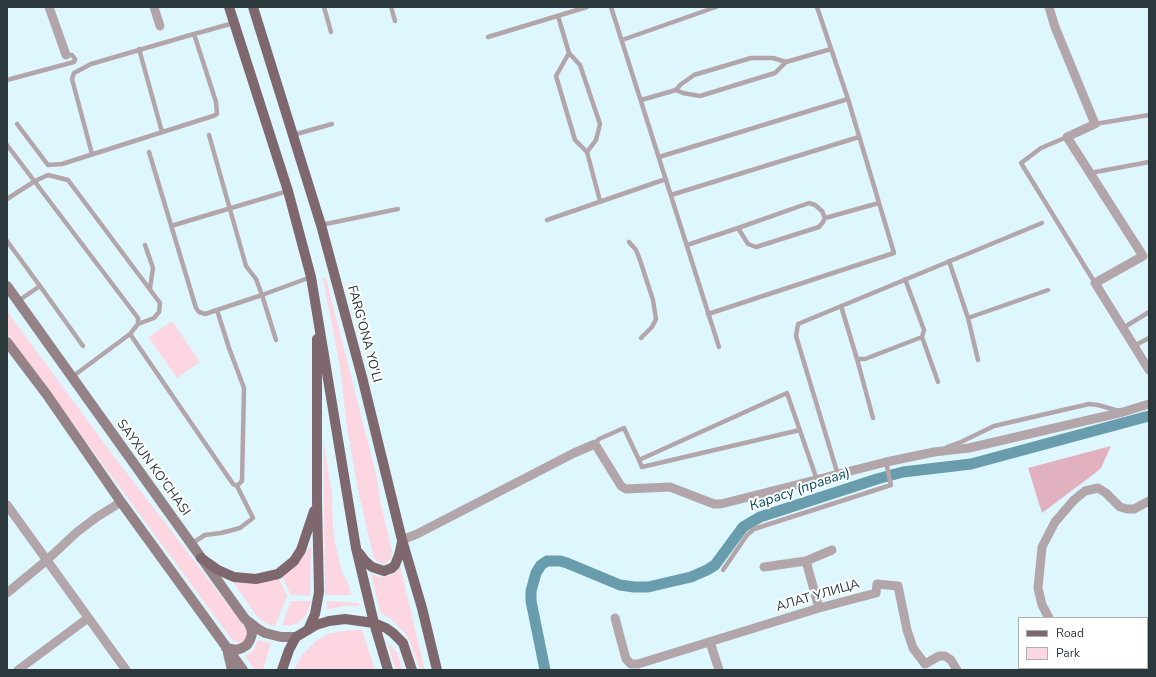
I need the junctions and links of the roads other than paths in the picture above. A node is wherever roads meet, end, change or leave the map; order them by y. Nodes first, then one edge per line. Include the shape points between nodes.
1 (49, 7) edge
2 (154, 7) edge
3 (229, 7) edge
4 (253, 7) edge
5 (324, 7) edge
6 (391, 7) edge
7 (587, 7) edge
8 (611, 7) edge
9 (716, 7) edge
10 (817, 7) edge
11 (1049, 7) edge
12 (558, 16) junction
13 (395, 20) dead end
14 (234, 23) junction
15 (160, 26) dead end
16 (331, 32) dead end
17 (194, 34) junction
18 (488, 37) dead end
19 (622, 40) junction
20 (830, 48) junction
21 (139, 50) junction
22 (569, 53) junction
23 (66, 56) joint
24 (786, 62) junction
25 (7, 80) edge
26 (676, 90) junction
27 (848, 99) junction
28 (641, 100) junction
29 (1149, 115) edge
30 (17, 124) dead end
31 (332, 124) dead end
32 (1095, 124) junction
33 (162, 132) junction
34 (209, 135) dead end
35 (293, 135) junction
36 (1067, 137) junction
37 (859, 138) junction
38 (7, 145) edge
39 (149, 152) dead end
40 (587, 152) junction
41 (92, 154) junction
42 (659, 157) junction
43 (1149, 162) edge
44 (1090, 172) junction
45 (666, 179) junction
46 (35, 181) junction
47 (288, 191) junction
48 (671, 194) junction
49 (7, 199) edge
50 (600, 201) junction
51 (879, 203) junction
52 (230, 209) junction
53 (398, 209) dead end
54 (824, 218) junction
55 (547, 220) dead end
56 (1042, 223) dead end
57 (321, 225) junction
58 (171, 226) junction
59 (738, 228) junction
60 (7, 241) edge
61 (629, 242) dead end
62 (145, 245) dead end
63 (687, 246) junction
64 (1146, 254) edge
65 (949, 262) junction
66 (311, 277) junction
67 (905, 279) junction
68 (1095, 283) junction
69 (7, 286) edge
70 (40, 286) junction
71 (150, 288) junction
72 (1048, 290) dead end
73 (262, 295) junction
74 (7, 297) edge
75 (18, 301) junction
76 (841, 306) junction
77 (317, 309) junction
78 (217, 310) junction
79 (1149, 312) edge
80 (708, 314) junction
81 (968, 318) junction
82 (138, 324) junction
83 (1123, 328) junction
84 (130, 334) junction
85 (922, 337) junction
86 (641, 338) dead end
87 (1149, 338) edge
88 (276, 340) dead end
89 (7, 342) edge
90 (83, 346) dead end
91 (1134, 346) junction
92 (719, 347) dead end
93 (857, 359) junction
94 (978, 360) dead end
95 (1149, 370) edge
96 (72, 377) junction
97 (938, 382) dead end
98 (1149, 404) edge
99 (1122, 412) junction
100 (873, 418) dead end
101 (800, 430) junction
102 (595, 444) junction
103 (934, 452) junction
104 (639, 460) junction
105 (886, 462) junction
106 (838, 475) junction
107 (817, 480) junction
108 (237, 486) junction
109 (317, 501) junction
110 (1149, 501) edge
111 (121, 502) junction
112 (9, 511) edge
113 (402, 540) junction
114 (191, 544) junction
115 (356, 548) junction
116 (832, 550) dead end
117 (201, 558) junction
118 (48, 560) junction
119 (806, 561) junction
120 (764, 567) dead end
121 (723, 570) dead end
122 (7, 593) edge
123 (819, 608) junction
124 (1048, 617) edge
125 (88, 618) junction
126 (615, 618) dead end
127 (246, 619) junction
128 (374, 623) junction
129 (308, 630) junction
130 (296, 637) junction
131 (710, 642) junction
132 (226, 648) junction
133 (18, 670) edge
134 (126, 670) edge
135 (232, 670) edge
136 (243, 670) edge
137 (282, 670) edge
138 (388, 670) edge
139 (412, 670) edge
140 (437, 670) edge
141 (719, 670) edge
142 (957, 670) edge

1 - 23 street
2 - 15 street
3 - 14 main road
4 - 35 main road, FARG'ONA YO'LI
5 - 16 lane
6 - 13 lane
7 - 12 lane
8 - 19 lane
9 - 19 lane
10 - 20 lane
11 - 32 street
12 - 18 lane
12 - 22 lane
14 - 17 lane
14 - 47 main road
17 - 21 lane
17 - 33 lane via 216,102 217,114
19 - 28 lane
20 - 24 lane
20 - 27 lane
21 - 33 lane
21 - 41 lane via 91,64 72,76
22 - 40 lane via 580,65 600,124 596,140
22 - 40 lane via 556,76 575,140
23 - 25 lane via 72,55 74,62
24 - 26 lane via 773,58 751,58 694,75
24 - 26 lane via 775,73 700,96
26 - 28 lane
27 - 37 lane
27 - 42 lane
28 - 42 lane
29 - 32 lane
30 - 41 lane via 48,165 62,164
31 - 35 lane
32 - 36 street
33 - 41 lane
34 - 52 lane
35 - 57 main road, FARG'ONA YO'LI
36 - 44 street
36 - 68 lane via 1041,148 1021,163
37 - 48 lane
37 - 51 lane
38 - 46 lane
39 - 58 lane
40 - 50 lane
42 - 45 lane
43 - 44 lane
44 - 64 street
45 - 48 lane
45 - 50 lane
46 - 49 lane
46 - 71 lane via 48,175 68,180
46 - 82 lane via 130,306 138,318
47 - 52 lane
47 - 66 main road
48 - 63 lane
50 - 55 lane
51 - 54 lane
51 - 80 lane via 894,253
52 - 58 lane
52 - 73 lane via 246,266 256,279
53 - 57 lane
54 - 59 lane via 822,210 816,205 809,204
54 - 59 lane via 819,227 756,247 748,244
56 - 65 lane
57 - 113 main road, FARG'ONA YO'LI
58 - 78 lane via 196,308 205,314
59 - 63 lane
60 - 70 lane
61 - 86 lane via 640,260 653,300 656,319
62 - 71 lane via 153,268
63 - 80 lane
64 - 68 street
65 - 67 lane
65 - 81 lane
66 - 73 lane
66 - 77 main road
67 - 76 lane
67 - 85 lane via 924,330
68 - 83 street
69 - 75 main road, SAYXUN KO'CHASI
70 - 75 lane
70 - 90 lane
71 - 82 lane via 160,303 159,312 154,318
72 - 81 lane
73 - 78 lane
73 - 88 lane
74 - 75 main road
75 - 96 main road, SAYXUN KO'CHASI
76 - 93 lane
76 - 106 lane via 798,324 796,336
77 - 109 main road
77 - 115 main road
78 - 108 lane via 244,388 242,481
79 - 83 lane
80 - 92 lane
81 - 94 lane
82 - 84 lane
83 - 91 street
84 - 96 lane
84 - 108 lane via 233,484
85 - 93 lane
85 - 97 lane
87 - 91 lane
89 - 111 main road
91 - 95 street
93 - 100 lane
96 - 114 main road, SAYXUN KO'CHASI
98 - 99 street
99 - 103 street via 969,448
99 - 103 lane via 1089,404 994,426
101 - 104 lane via 642,467
101 - 104 lane via 787,393
101 - 107 lane
102 - 104 lane via 599,439 624,428
102 - 107 street via 621,486 670,487 714,504 728,503
102 - 113 street
103 - 105 street
105 - 106 street
105 - 121 lane via 891,485 754,529
106 - 107 street
108 - 114 lane via 253,518 240,528 205,535
109 - 117 main road via 301,550 290,565 278,574 262,579 239,578 224,573
109 - 129 main road via 318,599
110 - 124 street via 1134,509 1127,509 1120,507 1098,488 1085,491 1074,500 1055,522 1042,547 1038,588 1042,605
111 - 118 street via 97,516
111 - 132 main road
112 - 118 street
113 - 115 main road via 395,564 392,568 384,570 375,569 368,564
113 - 140 main road, FARG'ONA YO'LI
114 - 117 main road, SAYXUN KO'CHASI
115 - 128 main road
116 - 119 street
117 - 127 main road, SAYXUN KO'CHASI
118 - 122 street
118 - 125 street
119 - 120 street
119 - 123 street
123 - 131 street, АЛАТ УЛИЦА
123 - 142 street, АЛАТ УЛИЦА via 876,593 877,584 898,586 913,648 925,664 939,656 945,656
125 - 133 street
125 - 134 street
126 - 131 street, АЛАТ УЛИЦА via 626,659 631,664
127 - 130 main road, SAYXUN KO'CHASI via 265,633
127 - 132 main road via 252,632 249,643 239,649
128 - 129 main road via 340,619 322,623
128 - 138 main road
128 - 139 main road via 386,628 400,639
129 - 130 main road
130 - 137 main road
131 - 141 street
132 - 135 main road
132 - 136 main road

